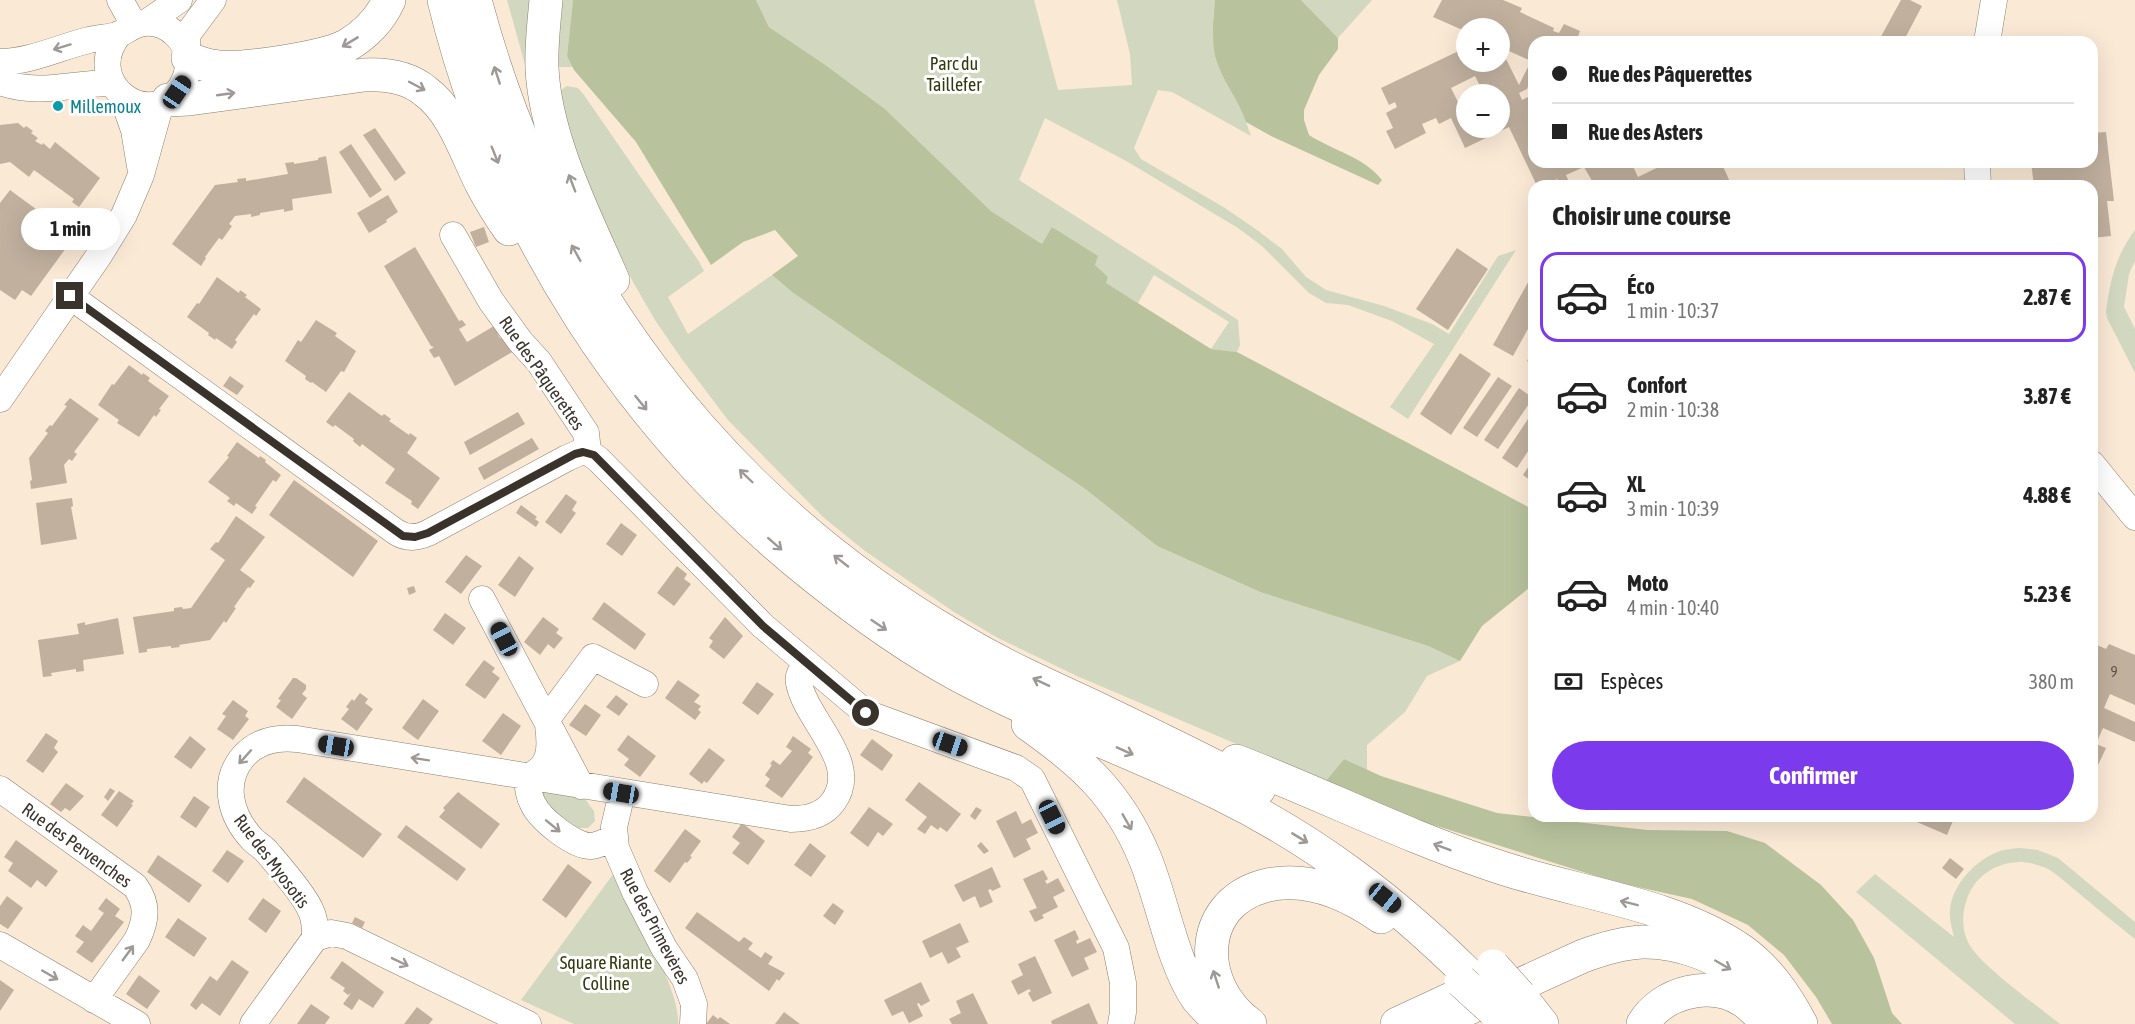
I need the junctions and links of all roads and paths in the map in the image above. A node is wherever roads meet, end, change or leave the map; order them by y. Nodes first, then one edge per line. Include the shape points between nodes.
1 (120, 0) edge
2 (179, 0) edge
3 (213, 0) edge
4 (389, 0) edge
5 (444, 0) edge
6 (475, 0) edge
7 (546, 0) edge
8 (1994, 0) edge
9 (133, 27) junction
10 (1988, 36) edge
11 (187, 55) junction
12 (0, 62) edge
13 (0, 82) edge
14 (116, 89) junction
15 (164, 101) junction
16 (141, 175) junction
17 (453, 235) dead end
18 (70, 296) junction
19 (606, 357) junction
20 (654, 372) junction
21 (0, 399) edge
22 (588, 452) junction
23 (2098, 471) edge
24 (2135, 517) edge
25 (482, 599) dead end
26 (807, 663) junction
27 (958, 675) junction
28 (645, 684) dead end
29 (1094, 707) junction
30 (547, 719) junction
31 (527, 777) junction
32 (581, 786) junction
33 (0, 789) edge
34 (621, 793) junction
35 (614, 838) junction
36 (315, 938) junction
37 (1722, 939) junction
38 (0, 945) edge
39 (1474, 974) junction
40 (94, 1000) junction
41 (1506, 1012) edge
42 (137, 1024) edge
43 (253, 1024) edge
44 (528, 1024) edge
45 (693, 1024) edge
46 (1121, 1024) edge
47 (1223, 1024) edge
48 (1250, 1024) edge
49 (1397, 1024) edge
50 (1434, 1024) edge
51 (1542, 1024) edge
52 (1643, 1024) edge
53 (1769, 1024) edge
54 (1801, 1024) edge

1 - 9 street
2 - 9 street
3 - 11 street via 188,35
4 -> 11 highway via 364,34 333,51 232,67 203,64
5 -> 19 highway via 471,93 514,199 553,274
20 -> 6 highway via 603,298 551,207 508,106
20 -> 7 highway via 584,214 550,120 542,70
8 - 10 street
9 - 11 street via 157,24 176,34
9 -> 12 street via 35,56
9 - 14 street via 108,52 107,73
11 - 15 street via 184,82
13 - 14 street via 39,90
14 - 15 street via 137,104
14 - 16 street via 134,130
15 - 16 street
15 -> 19 highway via 364,75 385,75 416,85 444,111 522,250
16 - 18 street via 124,215
17 - 22 street, Rue des Pâquerettes via 491,300 586,433
18 - 21 street
18 - 22 street via 403,536 428,533 567,458
19 -> 27 highway via 683,454 750,522 855,609
29 -> 20 highway via 959,640 849,567 743,474
22 - 26 street, Rue des Pâquerettes via 763,626
23 - 24 street
25 - 30 street
26 - 34 street, Rue des Myosotis via 798,682 836,755 841,774 838,794 826,809 810,818 791,819
26 - 46 street, Rue des Pâquerettes via 866,713 1016,768 1032,779 1116,948 1123,983
27 -> 39 highway via 1221,794 1279,825 1374,889
27 -> 47 highway via 1072,756 1116,804 1145,856 1190,986
28 - 30 street via 593,657
37 -> 29 highway via 1661,911 1558,885 1447,849 1298,784
29 - 39 highway via 1205,760 1305,815 1370,859 1416,895
30 - 31 street via 548,759
30 - 32 street
31 - 32 street, Rue des Myosotis
31 -> 35 street via 533,805 559,831 582,845 592,846
31 -> 36 street, Rue des Myosotis via 293,739 271,740 252,749 233,775 232,807 242,826 307,903 314,919
32 - 34 street, Rue des Myosotis
40 -> 33 street, Rue des Pervenches via 140,934 146,918 142,896 135,886
34 - 35 street, Rue des Primevères
35 - 45 street, Rue des Primevères via 635,892 685,979 694,1004
36 - 43 street
36 -> 44 street via 331,933 347,936
37 - 49 highway via 1652,927 1629,927 1599,934 1550,952
37 - 54 highway via 1768,974
38 -> 40 street
39 - 41 highway, bridge
48 -> 39 highway via 1221,993 1212,965 1212,946 1225,912 1237,899 1265,886 1299,883 1333,890
40 - 42 street
41 - 51 highway
50 -> 53 highway via 1583,956 1642,942 1676,945 1724,964 1751,987 1763,1004
52 - 53 highway via 1668,1000 1700,991 1717,991 1742,999

